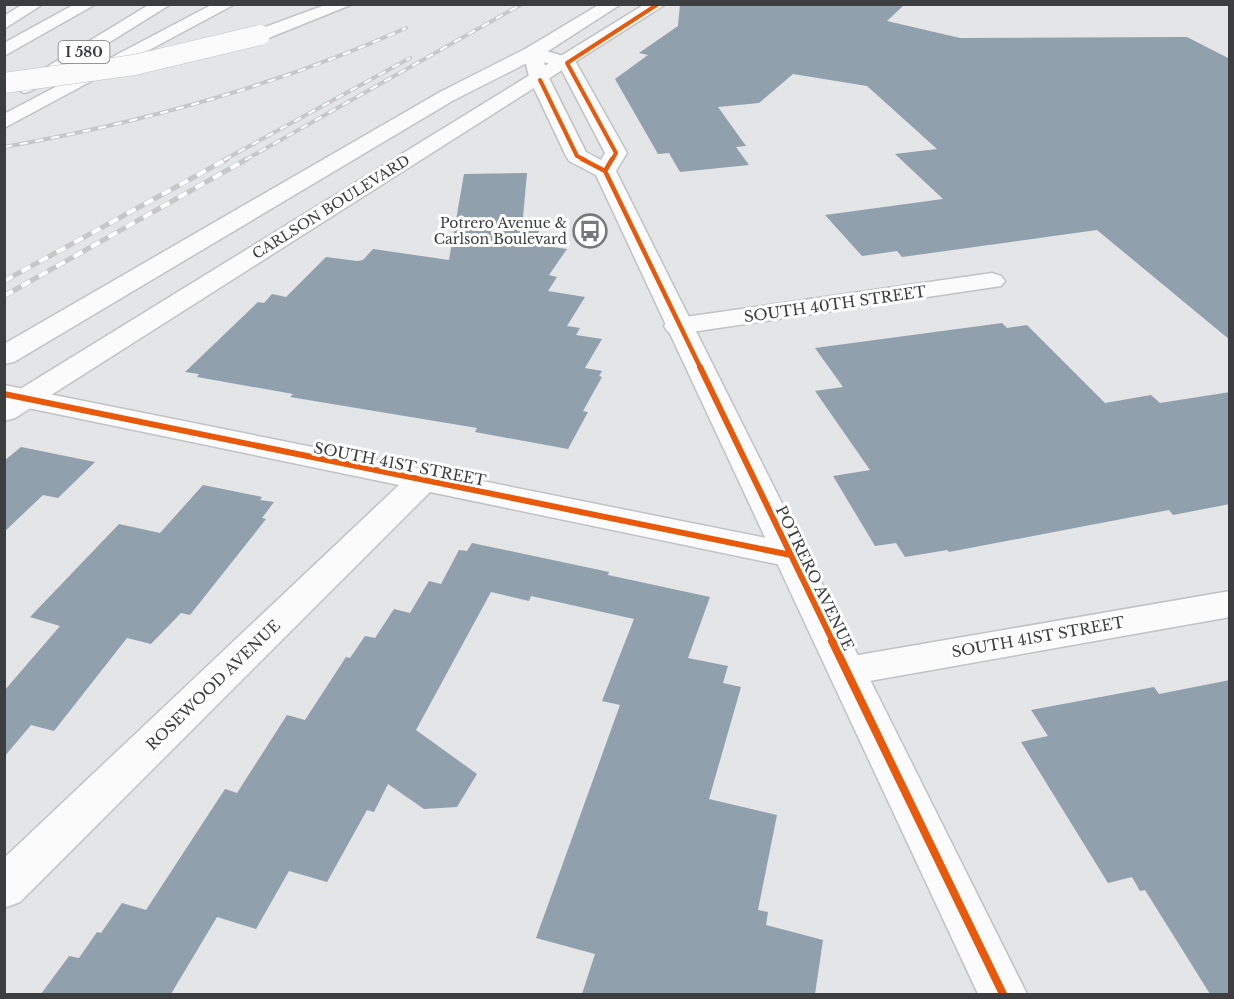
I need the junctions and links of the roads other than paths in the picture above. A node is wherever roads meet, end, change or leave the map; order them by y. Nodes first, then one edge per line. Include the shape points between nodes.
1 (34, 4) edge
2 (88, 4) edge
3 (163, 4) edge
4 (227, 4) edge
5 (345, 4) edge
6 (613, 4) edge
7 (658, 4) edge
8 (4, 24) edge
9 (4, 51) edge
10 (532, 53) junction
11 (567, 63) junction
12 (540, 80) junction
13 (4, 83) edge
14 (4, 98) edge
15 (4, 122) edge
16 (605, 171) junction
17 (992, 281) dead end
18 (678, 326) junction
19 (4, 356) edge
20 (11, 401) edge
21 (422, 481) junction
22 (791, 555) junction
23 (1230, 604) edge
24 (847, 671) junction
25 (4, 888) edge
26 (1003, 994) edge

1 - 8 main road
2 - 9 main road, I 580
3 - 14 main road, I 580
4 - 15 main road
5 - 13 main road, bridge via 260,35 151,62
6 - 10 main road
7 - 11 main road, CARLSON BOULEVARD
10 - 11 main road
10 - 12 main road
10 - 19 main road via 447,96
11 - 12 main road, CARLSON BOULEVARD
11 - 16 main road via 616,153
12 - 16 main road via 577,156
12 - 20 main road, CARLSON BOULEVARD
16 - 18 main road, POTRERO AVENUE
17 - 18 main road, SOUTH 40TH STREET
18 - 22 main road, POTRERO AVENUE
20 - 21 main road, SOUTH 41ST STREET
21 - 22 main road, SOUTH 41ST STREET
21 - 25 main road, ROSEWOOD AVENUE
22 - 24 main road, POTRERO AVENUE
23 - 24 main road, SOUTH 41ST STREET
24 - 26 main road, POTRERO AVENUE

